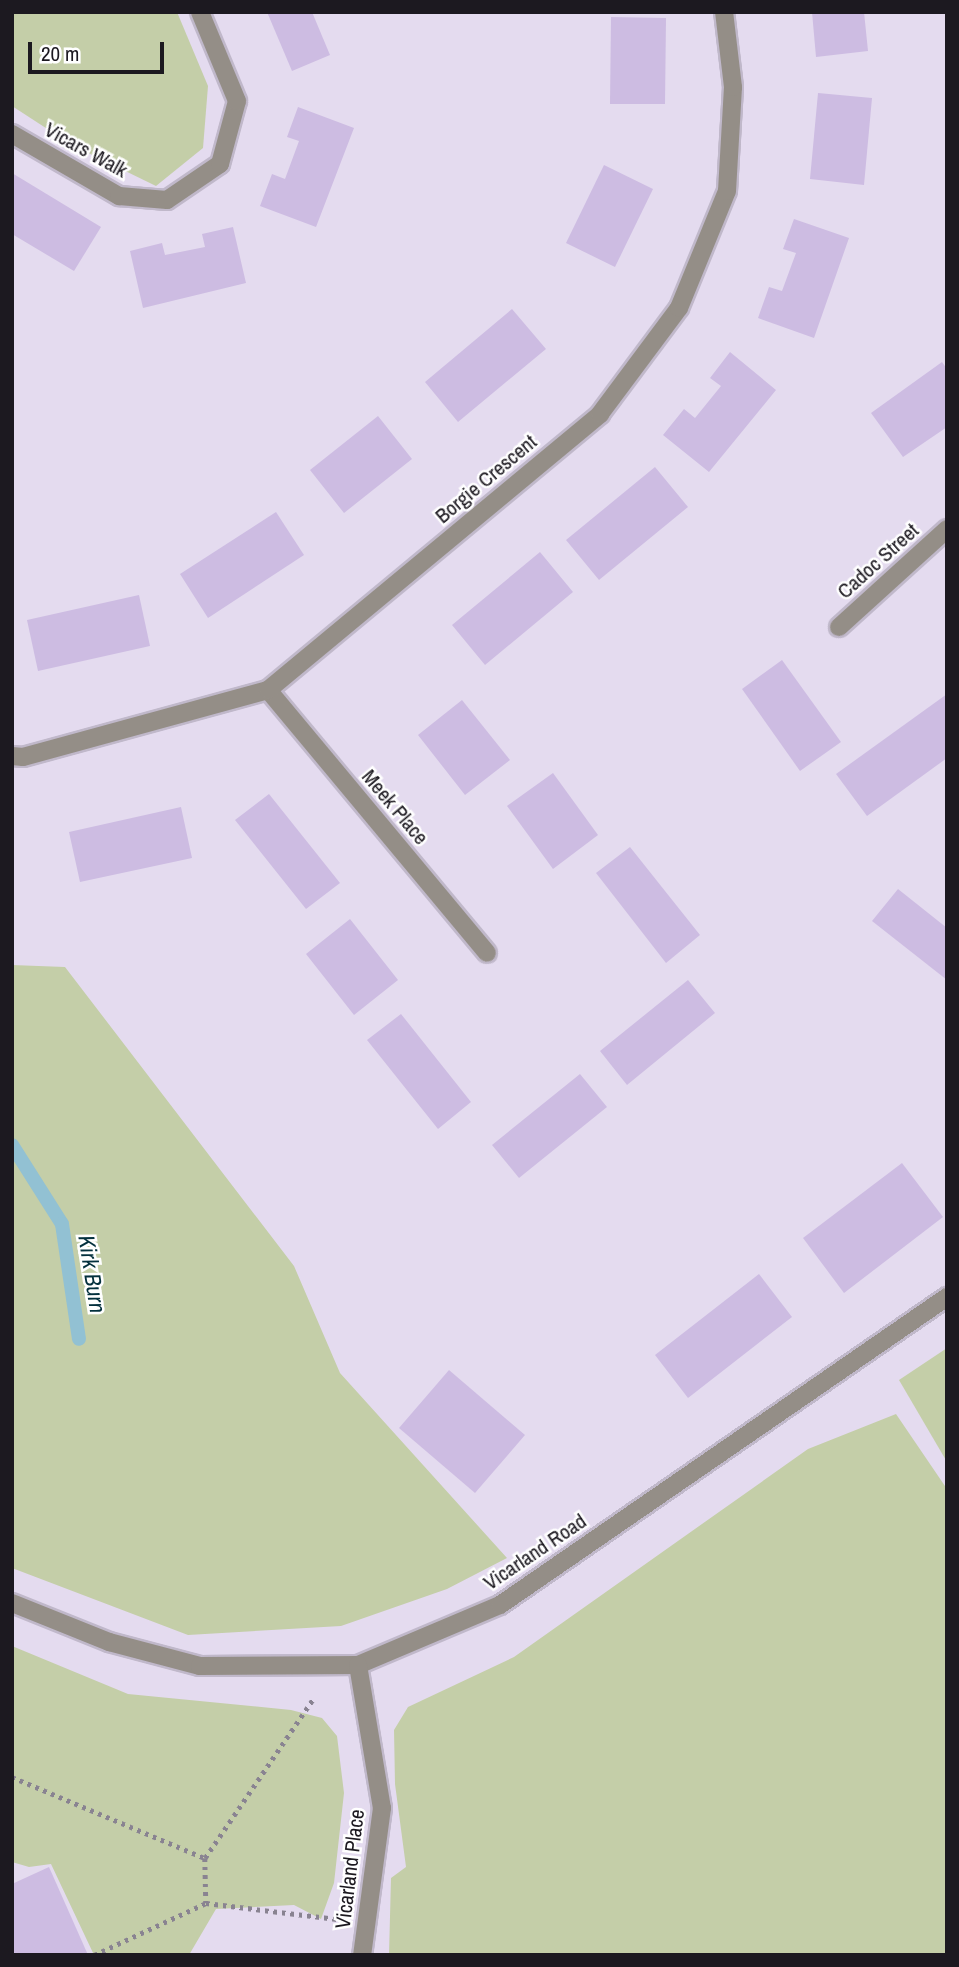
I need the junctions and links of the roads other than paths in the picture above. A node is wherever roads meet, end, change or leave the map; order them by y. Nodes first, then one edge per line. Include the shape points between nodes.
1 (200, 12) edge
2 (724, 12) edge
3 (12, 134) edge
4 (947, 529) edge
5 (839, 627) dead end
6 (268, 690) junction
7 (12, 756) edge
8 (487, 953) dead end
9 (947, 1297) edge
10 (12, 1603) edge
11 (358, 1665) junction
12 (362, 1955) edge

1 - 3 street, Vicars Walk via 237,101 220,164 167,200 119,196
2 - 6 street, Borgie Crescent via 733,87 727,191 679,308 600,414
4 - 5 street, Cadoc Street
6 - 7 street, Borgie Crescent via 23,757
6 - 8 street, Meek Place
9 - 11 street, Vicarland Road via 500,1605
10 - 11 street, Vicarland Road via 109,1642 200,1667
11 - 12 street, Vicarland Place via 382,1808

